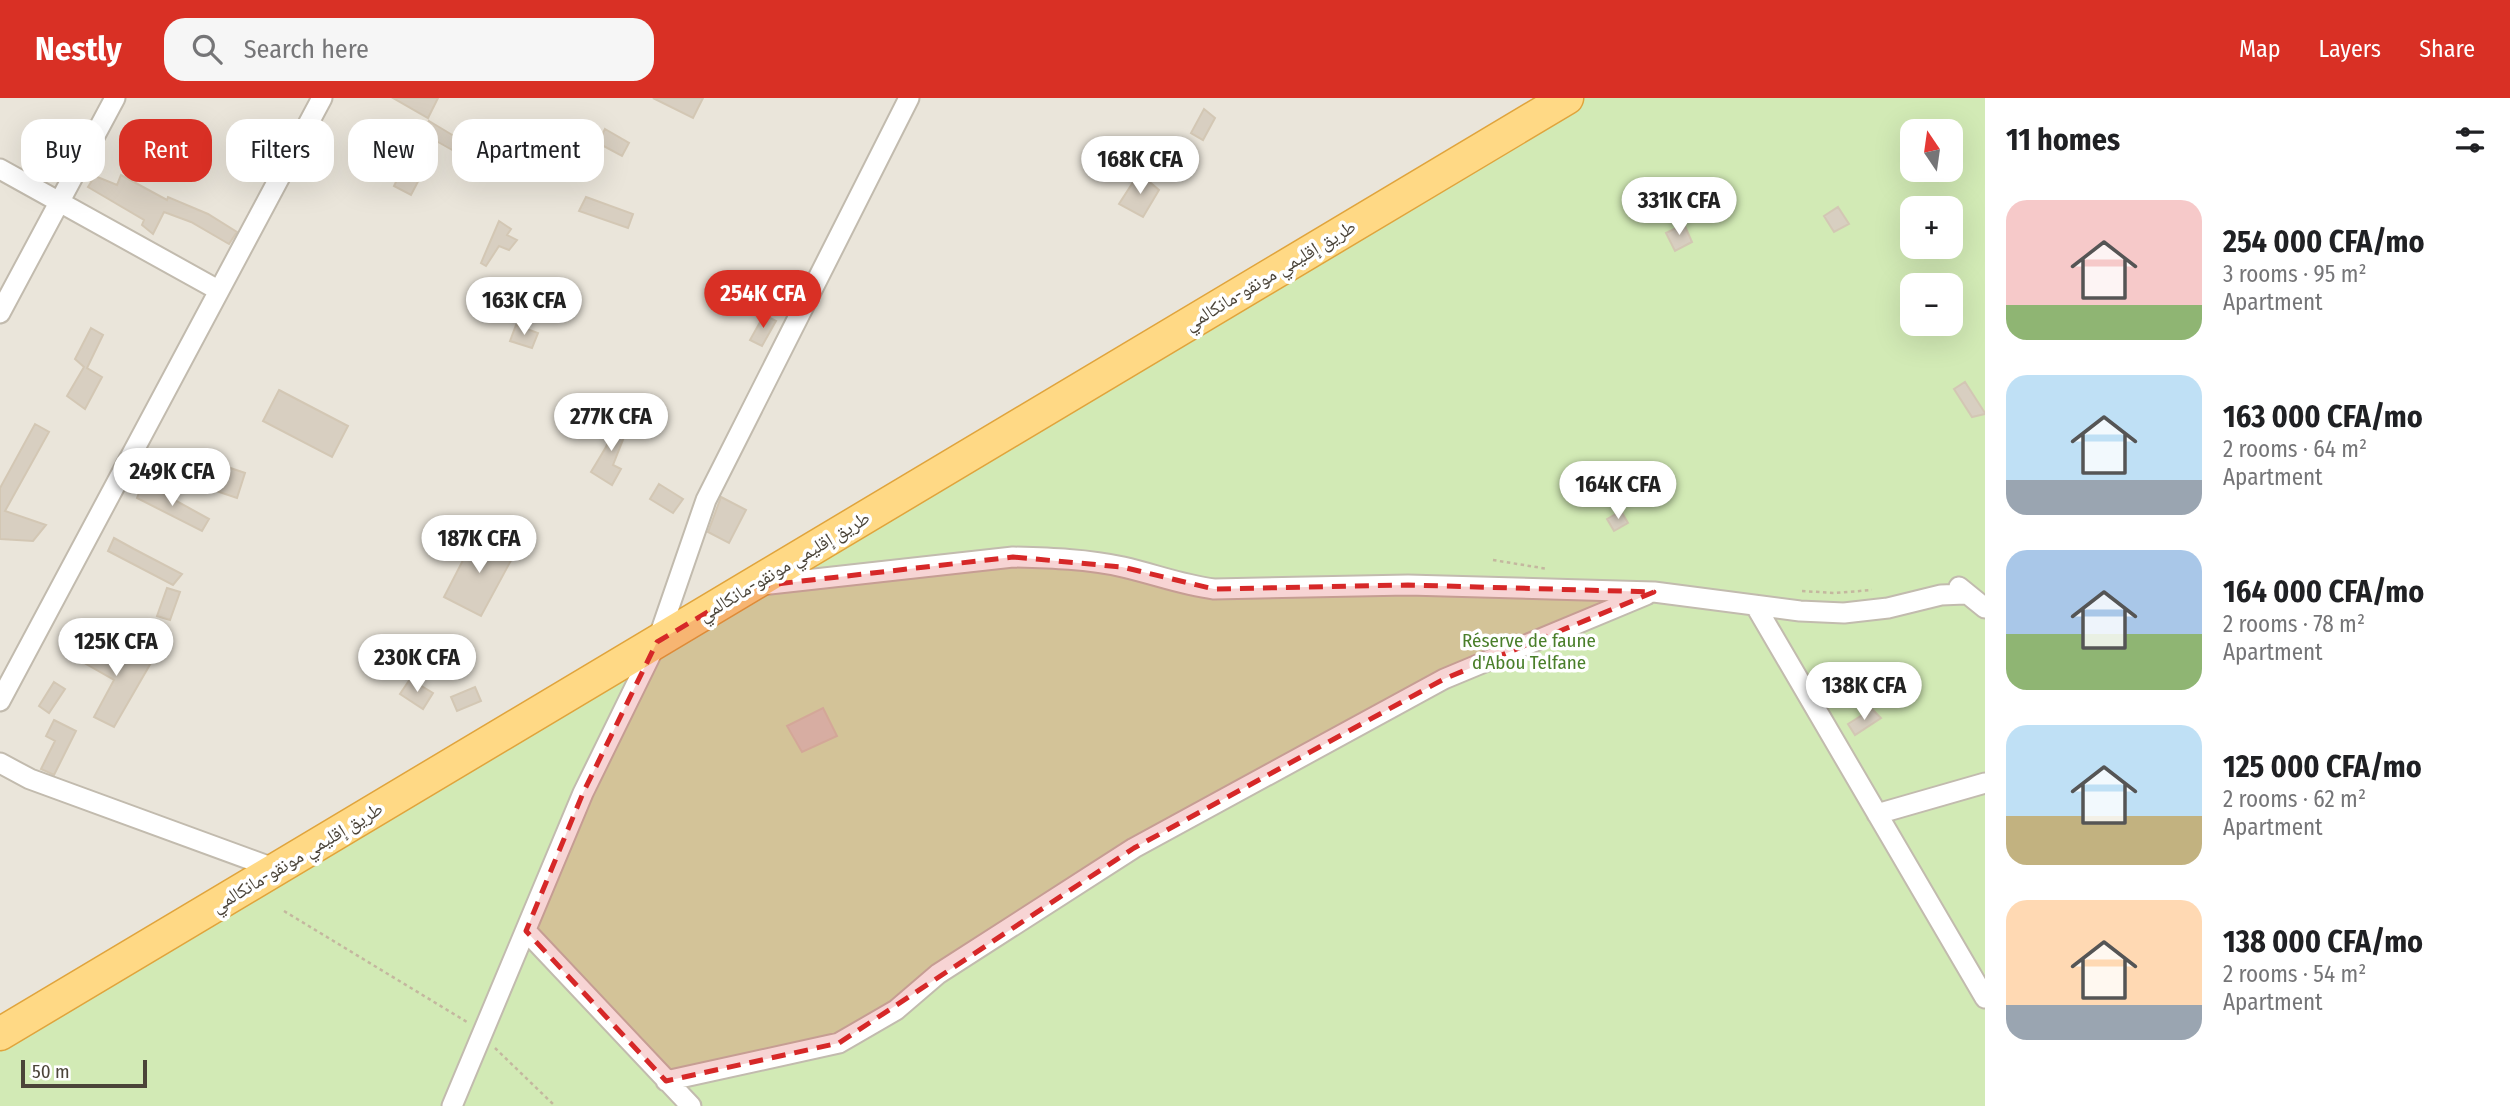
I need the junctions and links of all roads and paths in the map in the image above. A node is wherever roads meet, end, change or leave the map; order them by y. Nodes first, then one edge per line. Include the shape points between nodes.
1 (115, 98) edge
2 (322, 98) edge
3 (909, 98) edge
4 (1567, 98) edge
5 (0, 169) edge
6 (60, 203) junction
7 (218, 290) junction
8 (0, 313) edge
9 (1493, 560) dead end
10 (1554, 570) dead end
11 (750, 587) junction
12 (1873, 590) dead end
13 (1797, 591) dead end
14 (1654, 592) junction
15 (1755, 605) junction
16 (1985, 608) edge
17 (657, 642) junction
18 (0, 701) edge
19 (0, 763) edge
20 (1985, 783) edge
21 (1877, 814) junction
22 (276, 869) junction
23 (284, 911) dead end
24 (526, 931) junction
25 (1985, 998) edge
26 (0, 1034) edge
27 (482, 1036) junction
28 (666, 1081) junction
29 (452, 1106) edge
30 (555, 1106) edge
31 (691, 1106) edge

1 - 6 street
2 - 7 street
3 - 17 street via 706,500
4 - 11 highway, طريق إقليمي مونقو-مانكالمي
5 - 6 street
6 - 7 street
6 - 8 street
7 - 18 street
9 - 10 path
11 - 14 street via 1013,557 1122,566 1185,586 1214,589 1408,585
11 - 17 highway, طريق إقليمي مونقو-مانكالمي
12 - 13 path
14 - 15 street
14 - 28 street via 1444,679 1134,848 938,974 896,1010 839,1043
15 - 16 street via 1844,613 1965,594 1959,587
15 - 21 street
17 - 22 highway, طريق إقليمي مونقو-مانكالمي
17 - 24 street via 583,793
19 - 22 street via 30,779
20 - 21 street
21 - 25 street
22 - 26 highway, طريق إقليمي مونقو-مانكالمي
23 - 27 path via 467,1022
24 - 27 street
24 - 28 street
27 - 29 street
27 - 30 path
28 - 31 street

